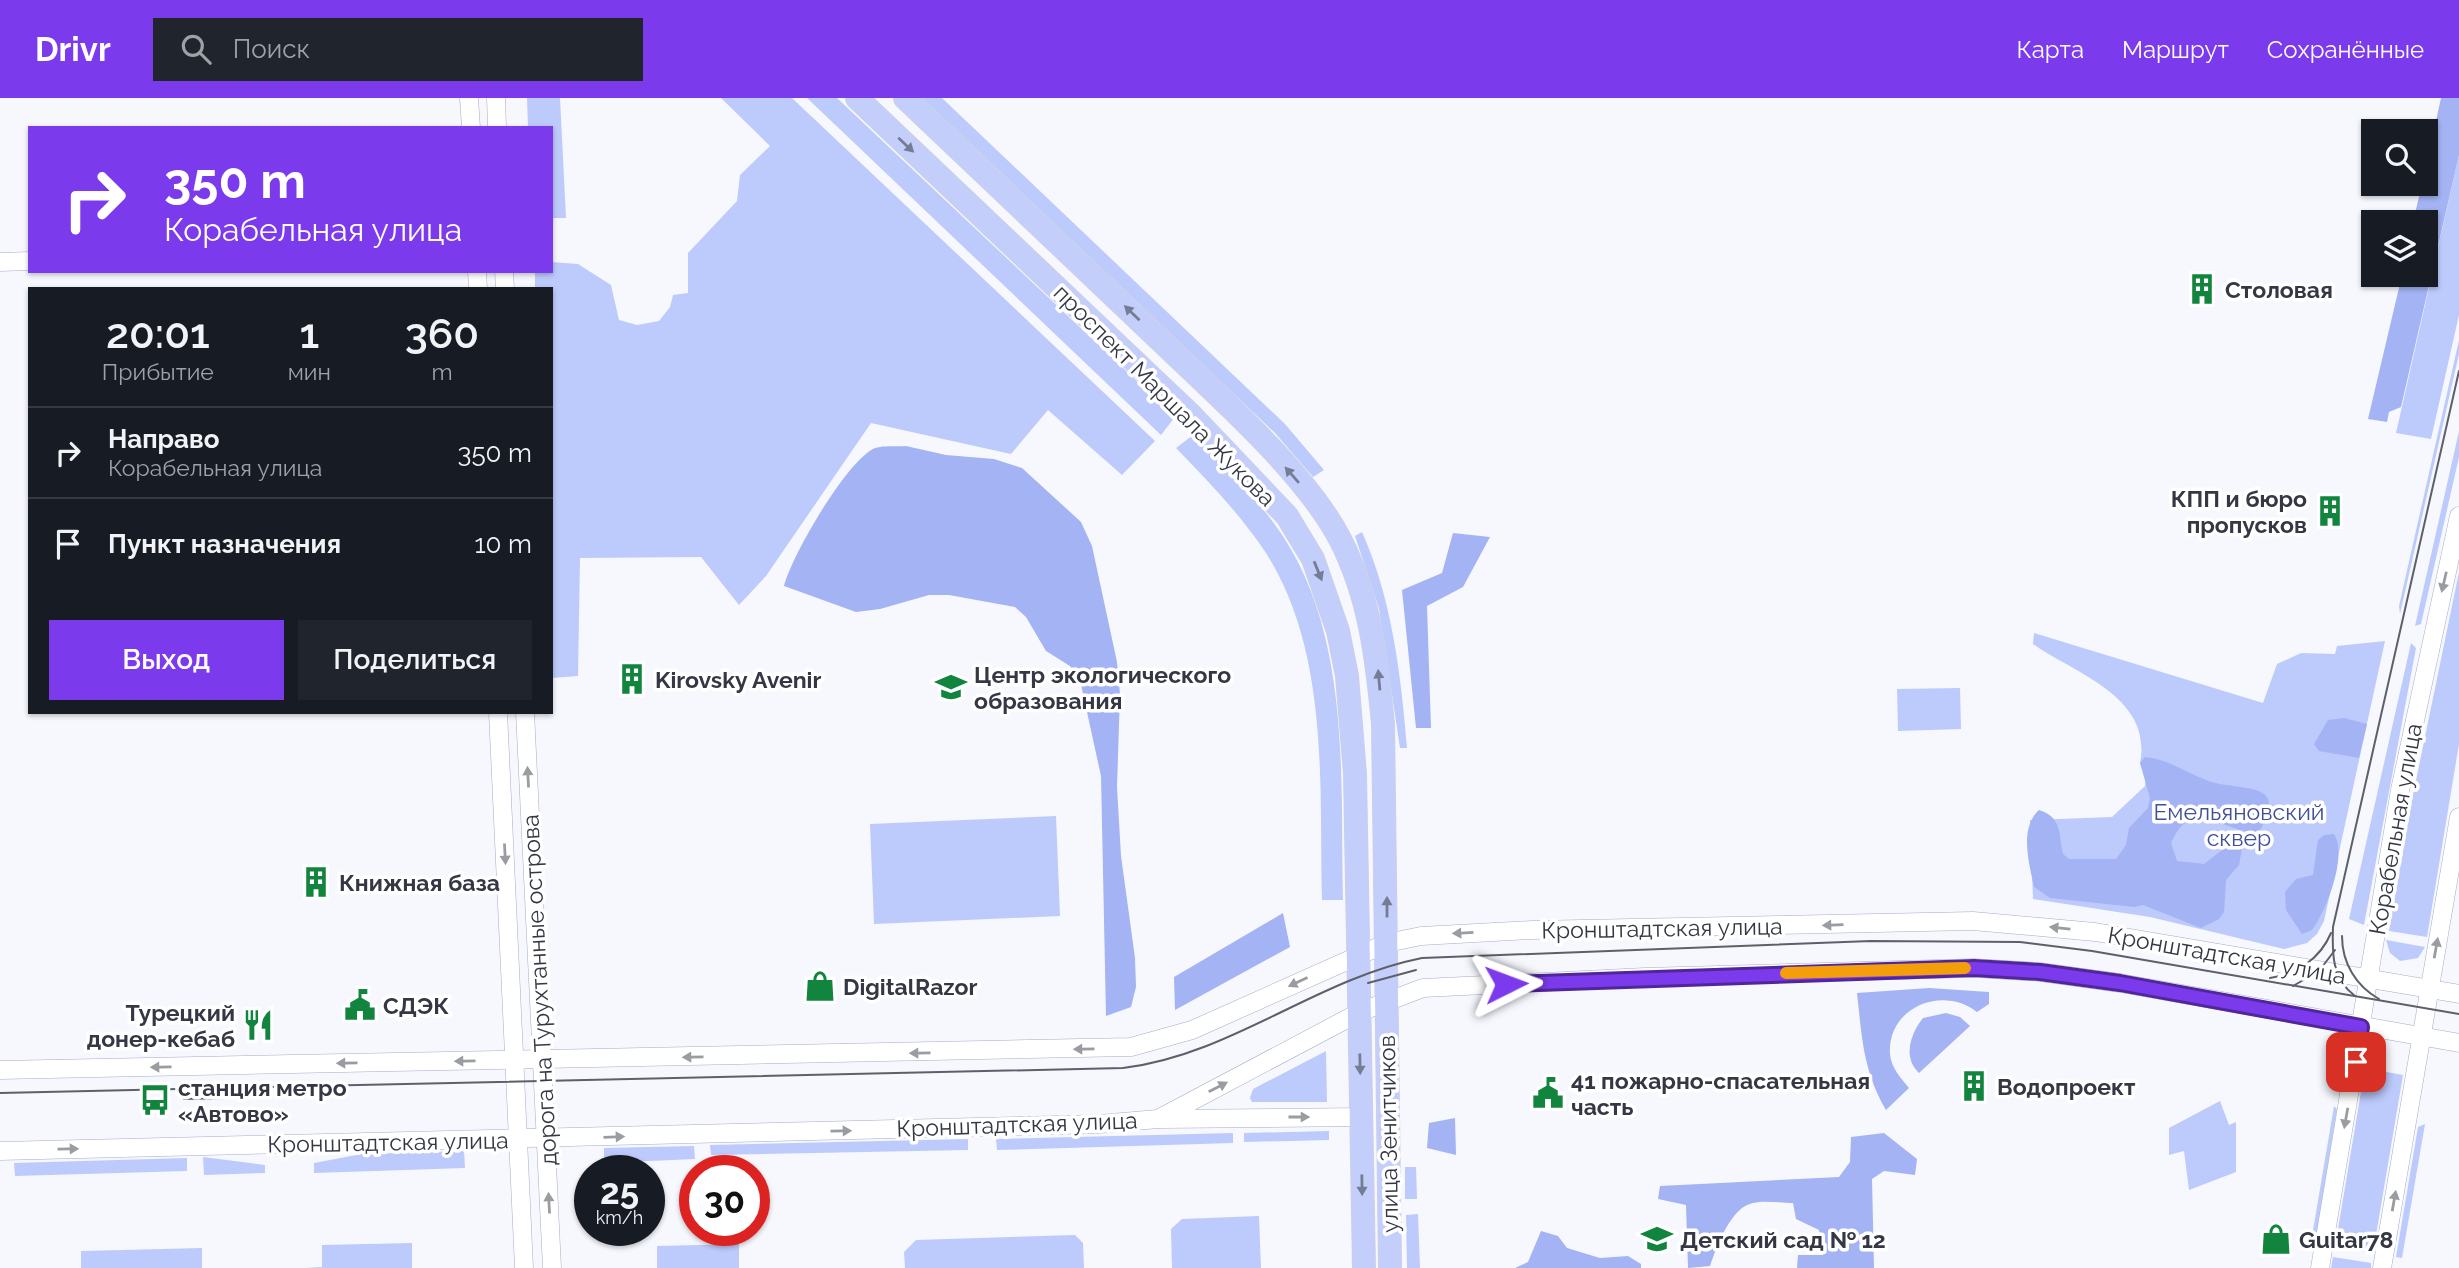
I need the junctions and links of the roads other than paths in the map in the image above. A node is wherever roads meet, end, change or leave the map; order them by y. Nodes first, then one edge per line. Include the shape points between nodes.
1 (469, 98) edge
2 (496, 98) edge
3 (857, 98) edge
4 (905, 98) edge
5 (471, 126) edge
6 (497, 126) edge
7 (28, 261) edge
8 (0, 262) edge
9 (2459, 516) edge
10 (498, 714) edge
11 (525, 714) edge
12 (2459, 817) edge
13 (1387, 943) junction
14 (1360, 953) junction
15 (2369, 979) junction
16 (2430, 989) junction
17 (2459, 994) edge
18 (1387, 1000) junction
19 (1360, 1012) junction
20 (2361, 1027) junction
21 (2421, 1037) junction
22 (2459, 1043) edge
23 (515, 1060) junction
24 (542, 1060) junction
25 (0, 1070) edge
26 (1361, 1117) junction
27 (1158, 1119) junction
28 (519, 1139) junction
29 (546, 1139) junction
30 (0, 1151) edge
31 (524, 1268) edge
32 (552, 1268) edge
33 (1364, 1268) edge
34 (1390, 1268) edge
35 (2320, 1268) edge
36 (2382, 1268) edge

1 - 5 street
2 - 6 street
3 -> 14 main road, проспект Маршала Жукова via 1201,425 1287,516 1313,559 1338,631 1347,676 1356,774
13 -> 4 main road, проспект Маршала Жукова via 1385,775 1377,667 1356,572 1339,538 1312,498 1217,394
7 - 8 street
9 -> 15 street, Корабельная улица via 2415,717
10 -> 23 street, дорога на Турухтанные острова
24 -> 11 street, дорога на Турухтанные острова
16 -> 12 street
13 - 14 street, Кронштадтская улица
15 -> 13 street, Кронштадтская улица via 2095,932 1973,921 1531,930 1421,936
13 - 18 main road, проспект Маршала Жукова
14 - 19 main road, проспект Маршала Жукова
14 -> 24 street, Кронштадтская улица via 1192,1030 1131,1047
15 - 16 street, Кронштадтская улица
15 - 20 street, Корабельная улица
16 - 17 street, Кронштадтская улица
16 - 21 street
18 - 19 street, Кронштадтская улица
18 - 20 street, Кронштадтская улица via 1423,988 1974,968 2120,983
18 - 34 main road, улица Зенитчиков
19 -> 26 main road, улица Зенитчиков
27 -> 19 street, Кронштадтская улица
20 - 21 street, Кронштадтская улица
20 -> 35 street, Корабельная улица
21 - 22 street, Кронштадтская улица
36 -> 21 street
23 - 24 street, Кронштадтская улица
23 -> 25 street, Кронштадтская улица
23 - 28 street, дорога на Турухтанные острова
24 - 29 street, дорога на Турухтанные острова
27 -> 26 street
26 -> 33 main road, улица Зенитчиков
29 -> 27 street, Кронштадтская улица
28 - 29 street, Кронштадтская улица
30 -> 28 street, Кронштадтская улица
28 - 31 street, дорога на Турухтанные острова
32 -> 29 street, дорога на Турухтанные острова

